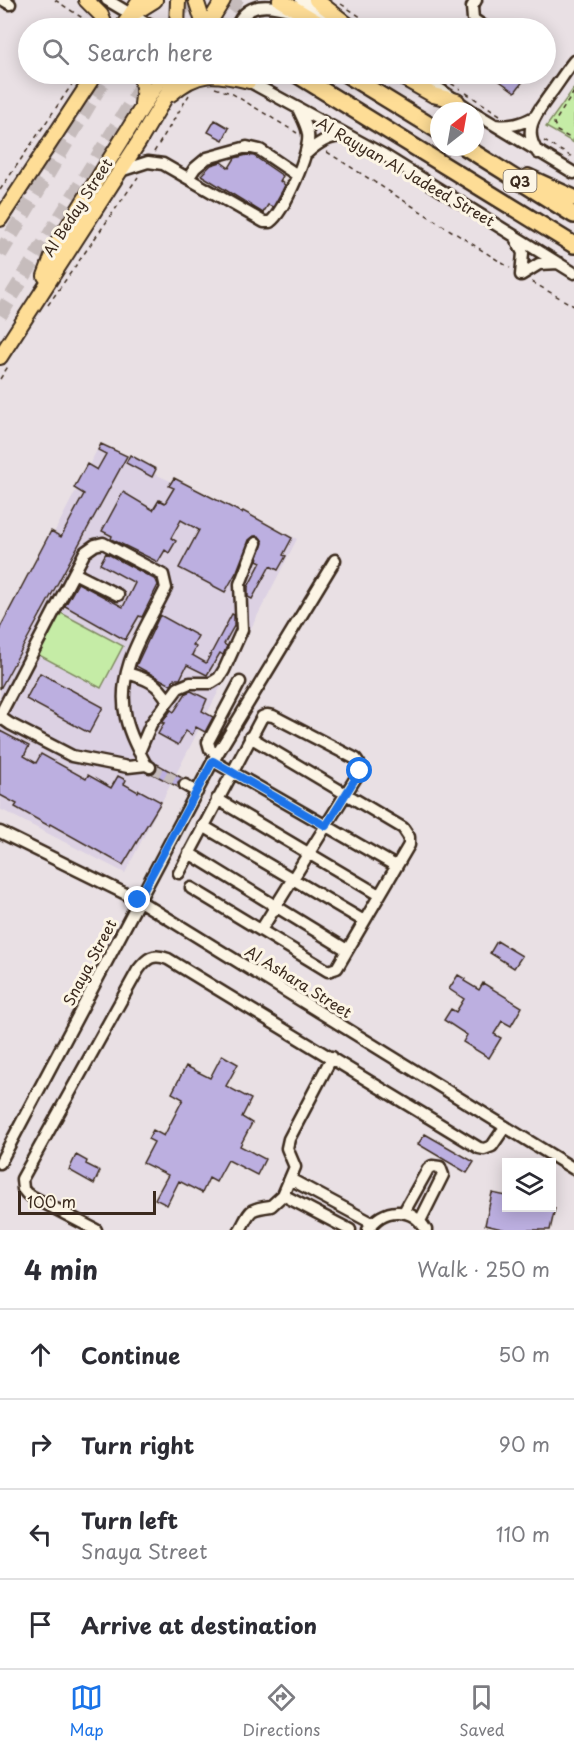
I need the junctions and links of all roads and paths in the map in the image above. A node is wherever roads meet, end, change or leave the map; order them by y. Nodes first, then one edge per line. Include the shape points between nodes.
1 (55, 0) edge
2 (86, 0) edge
3 (107, 0) edge
4 (140, 0) edge
5 (155, 0) edge
6 (178, 0) edge
7 (196, 0) edge
8 (223, 0) edge
9 (280, 0) edge
10 (301, 0) edge
11 (316, 0) edge
12 (335, 0) edge
13 (476, 0) edge
14 (131, 15) junction
15 (307, 16) junction
16 (82, 18) edge
17 (102, 18) edge
18 (129, 18) edge
19 (136, 18) edge
20 (177, 18) edge
21 (202, 18) edge
22 (212, 18) edge
23 (242, 18) edge
24 (310, 18) edge
25 (333, 18) edge
26 (338, 18) edge
27 (362, 18) edge
28 (472, 18) edge
29 (574, 61) edge
30 (82, 84) edge
31 (83, 84) edge
32 (143, 84) edge
33 (157, 84) edge
34 (173, 84) edge
35 (184, 84) edge
36 (258, 84) edge
37 (312, 84) edge
38 (362, 84) edge
39 (414, 84) edge
40 (432, 84) edge
41 (574, 92) edge
42 (571, 97) junction
43 (574, 99) edge
44 (457, 100) junction
45 (460, 102) edge
46 (161, 103) junction
47 (298, 108) junction
48 (141, 109) junction
49 (534, 117) junction
50 (484, 119) edge
51 (430, 125) edge
52 (493, 125) junction
53 (350, 136) junction
54 (574, 140) edge
55 (307, 153) junction
56 (538, 153) junction
57 (479, 156) edge
58 (484, 156) edge
59 (120, 171) junction
60 (574, 173) edge
61 (297, 175) junction
62 (189, 177) junction
63 (0, 190) edge
64 (574, 198) edge
65 (574, 215) edge
66 (0, 219) edge
67 (513, 234) junction
68 (574, 245) edge
69 (559, 263) junction
70 (574, 273) edge
71 (42, 290) junction
72 (0, 357) edge
73 (256, 543) dead end
74 (335, 560) dead end
75 (74, 573) junction
76 (118, 595) dead end
77 (127, 673) junction
78 (240, 682) dead end
79 (168, 701) junction
80 (0, 716) edge
81 (250, 737) junction
82 (140, 752) junction
83 (215, 758) junction
84 (232, 771) junction
85 (185, 785) tunnel mouth
86 (197, 792) junction
87 (346, 794) junction
88 (217, 800) junction
89 (203, 826) junction
90 (326, 826) junction
91 (0, 832) edge
92 (189, 853) junction
93 (309, 853) junction
94 (396, 866) junction
95 (179, 873) dead end
96 (293, 879) junction
97 (191, 888) dead end
98 (379, 895) junction
99 (138, 900) junction
100 (276, 906) junction
101 (364, 921) junction
102 (261, 930) junction
103 (347, 950) junction
104 (332, 1058) junction
105 (505, 1127) junction
106 (0, 1163) edge
107 (574, 1169) edge
108 (290, 1179) junction
109 (282, 1195) junction
110 (330, 1200) junction
111 (404, 1212) junction
112 (322, 1215) junction
113 (423, 1225) edge
114 (370, 1226) edge
115 (96, 1230) edge
116 (240, 1230) edge
117 (350, 1230) edge

1 - 16 path
2 - 17 main road
3 - 14 street
4 - 14 main road
5 - 14 main road
6 - 20 main road
7 - 21 main road
8 - 22 main road
9 - 15 main road
10 - 25 street
11 - 26 main road
12 - 27 path
13 - 28 street
14 - 18 main road
14 - 19 street
15 - 23 street via 263,5
15 - 24 main road
29 - 49 street
30 - 63 path
31 - 66 main road
32 - 48 main road
33 - 48 main road
34 - 46 main road, Al Beday Street
35 - 46 main road
36 - 47 street, Al Rayyan Al Jadeed Street
37 - 68 highway, Al Rayyan Al Jadeed Street / Q3
38 - 51 highway
39 - 44 main road via 433,95
40 - 44 street
41 - 42 path
42 - 43 path
42 - 54 path via 554,123 557,131
44 - 45 street
46 - 59 main road, Al Beday Street
47 - 53 street, Al Rayyan Al Jadeed Street
47 - 55 street via 308,134
48 - 71 main road via 57,244
49 - 52 street via 514,125
49 - 56 street via 531,136
50 - 52 street
52 - 56 street
53 - 55 street via 328,138
53 - 67 street, Al Rayyan Al Jadeed Street
55 - 61 street
56 - 60 street
57 - 65 highway, Q3
58 - 64 highway
59 - 62 street via 156,162
59 - 71 main road, Al Beday Street
61 - 62 street via 260,150 247,147 207,158
61 - 62 street via 270,222
67 - 69 street, Al Rayyan Al Jadeed Street
67 - 69 street via 523,254 521,275 539,264
69 - 70 street, Al Rayyan Al Jadeed Street
71 - 72 main road, Al Beday Street
73 - 79 street via 240,584 242,630 224,670 211,683 190,683 178,688
74 - 83 street, Snaya Street
75 - 76 street
75 - 77 street via 85,552 104,543 163,575 166,588 139,638
75 - 80 street
77 - 79 street via 161,688
77 - 82 street via 126,716
78 - 83 street via 208,742
79 - 82 street via 151,724
80 - 82 street via 72,756 128,767 149,766
81 - 84 street
81 - 87 street
81 - 87 street via 260,718 270,715 356,759 360,771
83 - 84 street
83 - 86 street, Snaya Street
84 - 88 street
84 - 90 street
85 - 86 street
86 - 99 street, Snaya Street
87 - 90 street
87 - 94 street via 406,830 410,841
88 - 89 street
88 - 93 street
89 - 92 street
89 - 96 street
90 - 93 street
90 - 94 street
91 - 99 street, Al Ashara Street
92 - 95 street
92 - 100 street
93 - 96 street
93 - 98 street
94 - 98 street
96 - 100 street
96 - 101 street
97 - 102 street
98 - 101 street
99 - 105 street, Al Ashara Street
99 - 106 street, Snaya Street
100 - 102 street
100 - 103 street
101 - 103 street
102 - 103 street via 328,970 337,968
104 - 105 street via 484,1149 492,1146
104 - 108 street via 289,1139 287,1148 295,1167
104 - 115 street via 168,959 150,957 138,970 22,1179 27,1194
105 - 107 street, Al Ashara Street
108 - 109 street
108 - 110 street
109 - 112 street
109 - 116 street via 271,1206 251,1212
110 - 112 street
110 - 114 street
111 - 113 street
111 - 113 street via 428,1169 440,1167 442,1175
111 - 114 street via 387,1213
112 - 117 street

